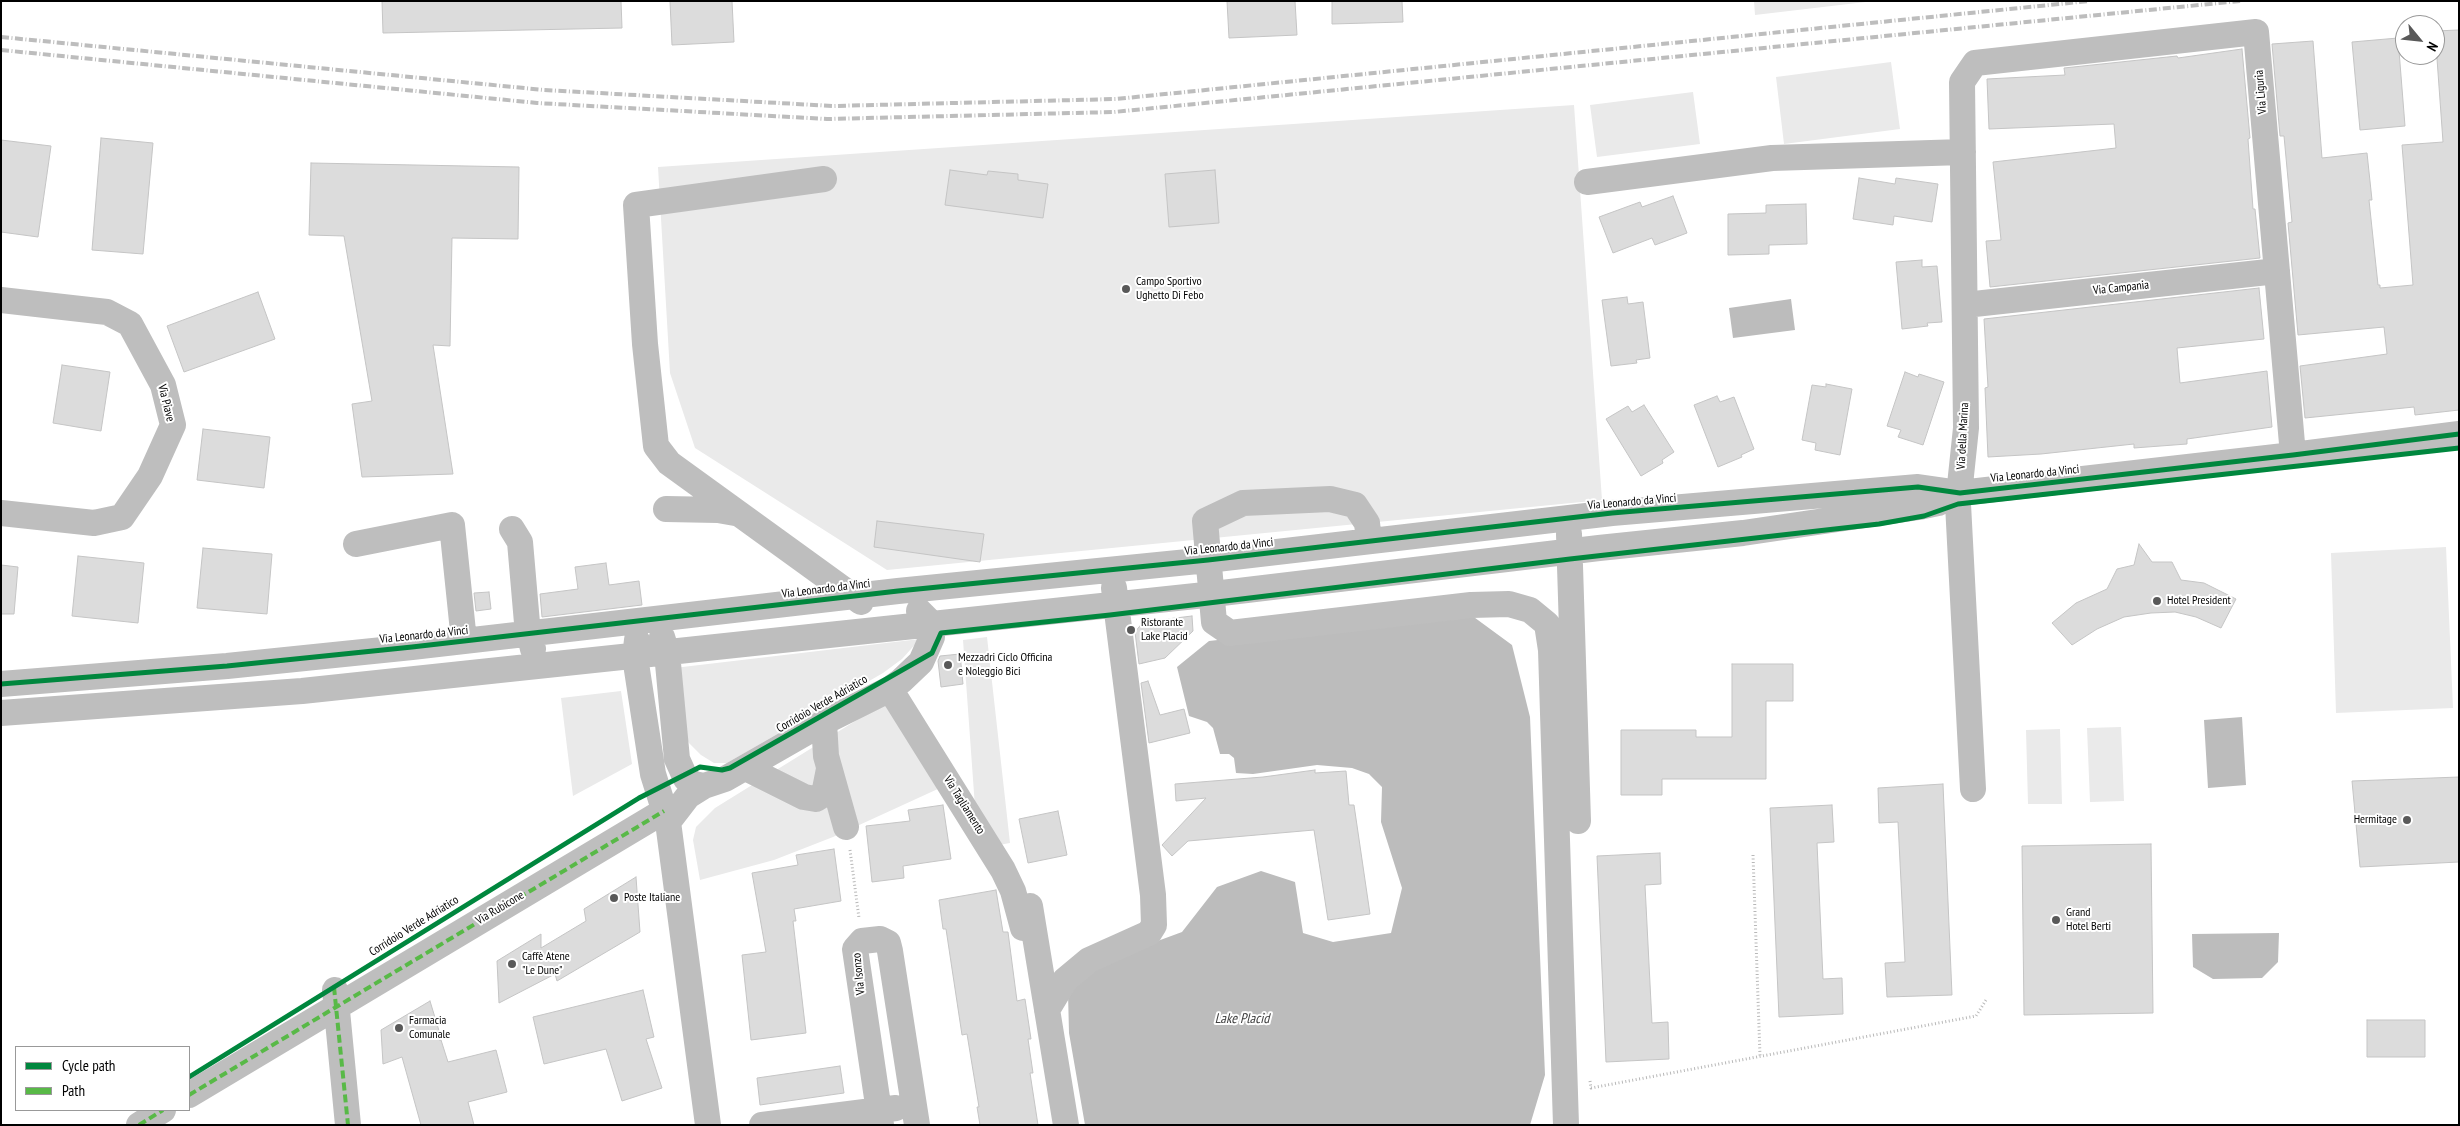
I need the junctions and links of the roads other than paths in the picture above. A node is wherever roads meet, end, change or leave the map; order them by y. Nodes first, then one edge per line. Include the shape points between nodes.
1 (1962, 82) joint
2 (1963, 152) junction
3 (824, 179) dead end
4 (1587, 182) dead end
5 (2277, 271) junction
6 (1, 300) edge
7 (1965, 305) junction
8 (2459, 434) edge
9 (2294, 455) junction
10 (1960, 492) junction
11 (666, 510) dead end
12 (1, 513) edge
13 (736, 513) junction
14 (1568, 518) junction
15 (511, 527) dead end
16 (1362, 542) junction
17 (356, 544) dead end
18 (1569, 551) junction
19 (1208, 560) junction
20 (1112, 570) junction
21 (1357, 578) junction
22 (898, 591) junction
23 (1211, 594) junction
24 (855, 596) junction
25 (1116, 604) junction
26 (647, 620) junction
27 (931, 623) junction
28 (848, 632) junction
29 (510, 635) junction
30 (464, 641) junction
31 (667, 653) junction
32 (635, 657) junction
33 (555, 665) junction
34 (1, 684) edge
35 (890, 689) junction
36 (412, 690) junction
37 (1, 713) edge
38 (824, 722) junction
39 (678, 759) junction
40 (829, 769) junction
41 (725, 778) junction
42 (1973, 789) dead end
43 (666, 816) junction
44 (1578, 821) dead end
45 (846, 827) road end
46 (1029, 894) dead end
47 (1023, 928) dead end
48 (335, 996) junction
49 (1047, 1010) junction
50 (190, 1093) edge
51 (162, 1111) edge
52 (915, 1115) edge
53 (880, 1117) edge
54 (138, 1125) edge
55 (348, 1125) edge
56 (708, 1125) edge
57 (762, 1125) edge
58 (1066, 1125) edge
59 (1566, 1125) edge

1 - 2 street, Via della Marina
1 - 5 street, Via Liguria via 1975,63 2256,32
2 - 4 street via 1772,158
2 - 7 street, Via della Marina
3 - 13 street via 636,205 656,446 669,463
5 - 7 street, Via Campania
5 - 9 street, Via Liguria
6 - 12 street, Via Piave via 107,312 130,324 163,385 173,424 150,476 122,517 94,523
7 - 10 street, Via della Marina via 1966,428
8 - 9 street, Via Leonardo da Vinci
9 - 10 street, Via Leonardo da Vinci
10 - 14 street, Via Leonardo da Vinci via 1918,488
10 - 18 street, Via Leonardo da Vinci via 1938,503 1919,507 1743,533
10 - 42 street, Via della Marina via 1958,504
11 - 13 street
13 - 24 street
14 - 16 street, Via Leonardo da Vinci
14 - 18 street
15 - 29 street via 520,542
16 - 19 street, Via Leonardo da Vinci
16 - 19 street via 1367,523 1355,505 1330,499 1243,503 1205,522
16 - 21 street
17 - 30 street via 452,525
18 - 21 street, Via Leonardo da Vinci
18 - 44 street
19 - 20 street, Via Leonardo da Vinci
19 - 23 street
20 - 22 street, Via Leonardo da Vinci
20 - 25 street
21 - 23 street, Via Leonardo da Vinci
22 - 24 street, Via Leonardo da Vinci
22 - 27 street
23 - 25 street, Via Leonardo da Vinci
23 - 59 street via 1214,622 1230,633 1471,605 1509,604 1530,610 1547,624 1551,650
24 - 26 street, Via Leonardo da Vinci
24 - 28 street via 864,606 866,618 862,625
25 - 27 street, Via Leonardo da Vinci
25 - 49 street via 1154,925 1149,933 1089,960 1065,980
26 - 29 street, Via Leonardo da Vinci
26 - 31 street via 661,634
26 - 32 street via 637,639
27 - 28 street, Via Leonardo da Vinci
27 - 35 street, Via Rubicone via 932,637 921,662
28 - 31 street, Via Leonardo da Vinci
29 - 30 street, Via Leonardo da Vinci
29 - 33 street via 533,647 539,657
29 - 36 street via 483,648 421,657 412,667
30 - 34 street, Via Leonardo da Vinci via 227,666
31 - 32 street, Via Leonardo da Vinci
31 - 39 street
32 - 33 street, Via Leonardo da Vinci
32 - 43 street via 653,774
33 - 36 street, Via Leonardo da Vinci
35 - 38 street, Via Rubicone
35 - 47 street, Via Tagliamento via 1003,870 1013,891
36 - 37 street, Via Leonardo da Vinci via 302,690
38 - 40 street
38 - 41 street, Via Rubicone
39 - 41 street via 686,780 694,784
39 - 43 street
40 - 41 street via 824,794 816,799
40 - 45 street
41 - 43 street, Via Rubicone via 688,796
43 - 48 street, Via Rubicone
43 - 56 street
46 - 49 street
48 - 50 street, Via Rubicone
48 - 55 street
49 - 58 street
51 - 54 street
52 - 53 street, Via Isonzo
52 - 53 street, Via Isonzo via 888,943 880,939 862,941 855,949
53 - 57 street

